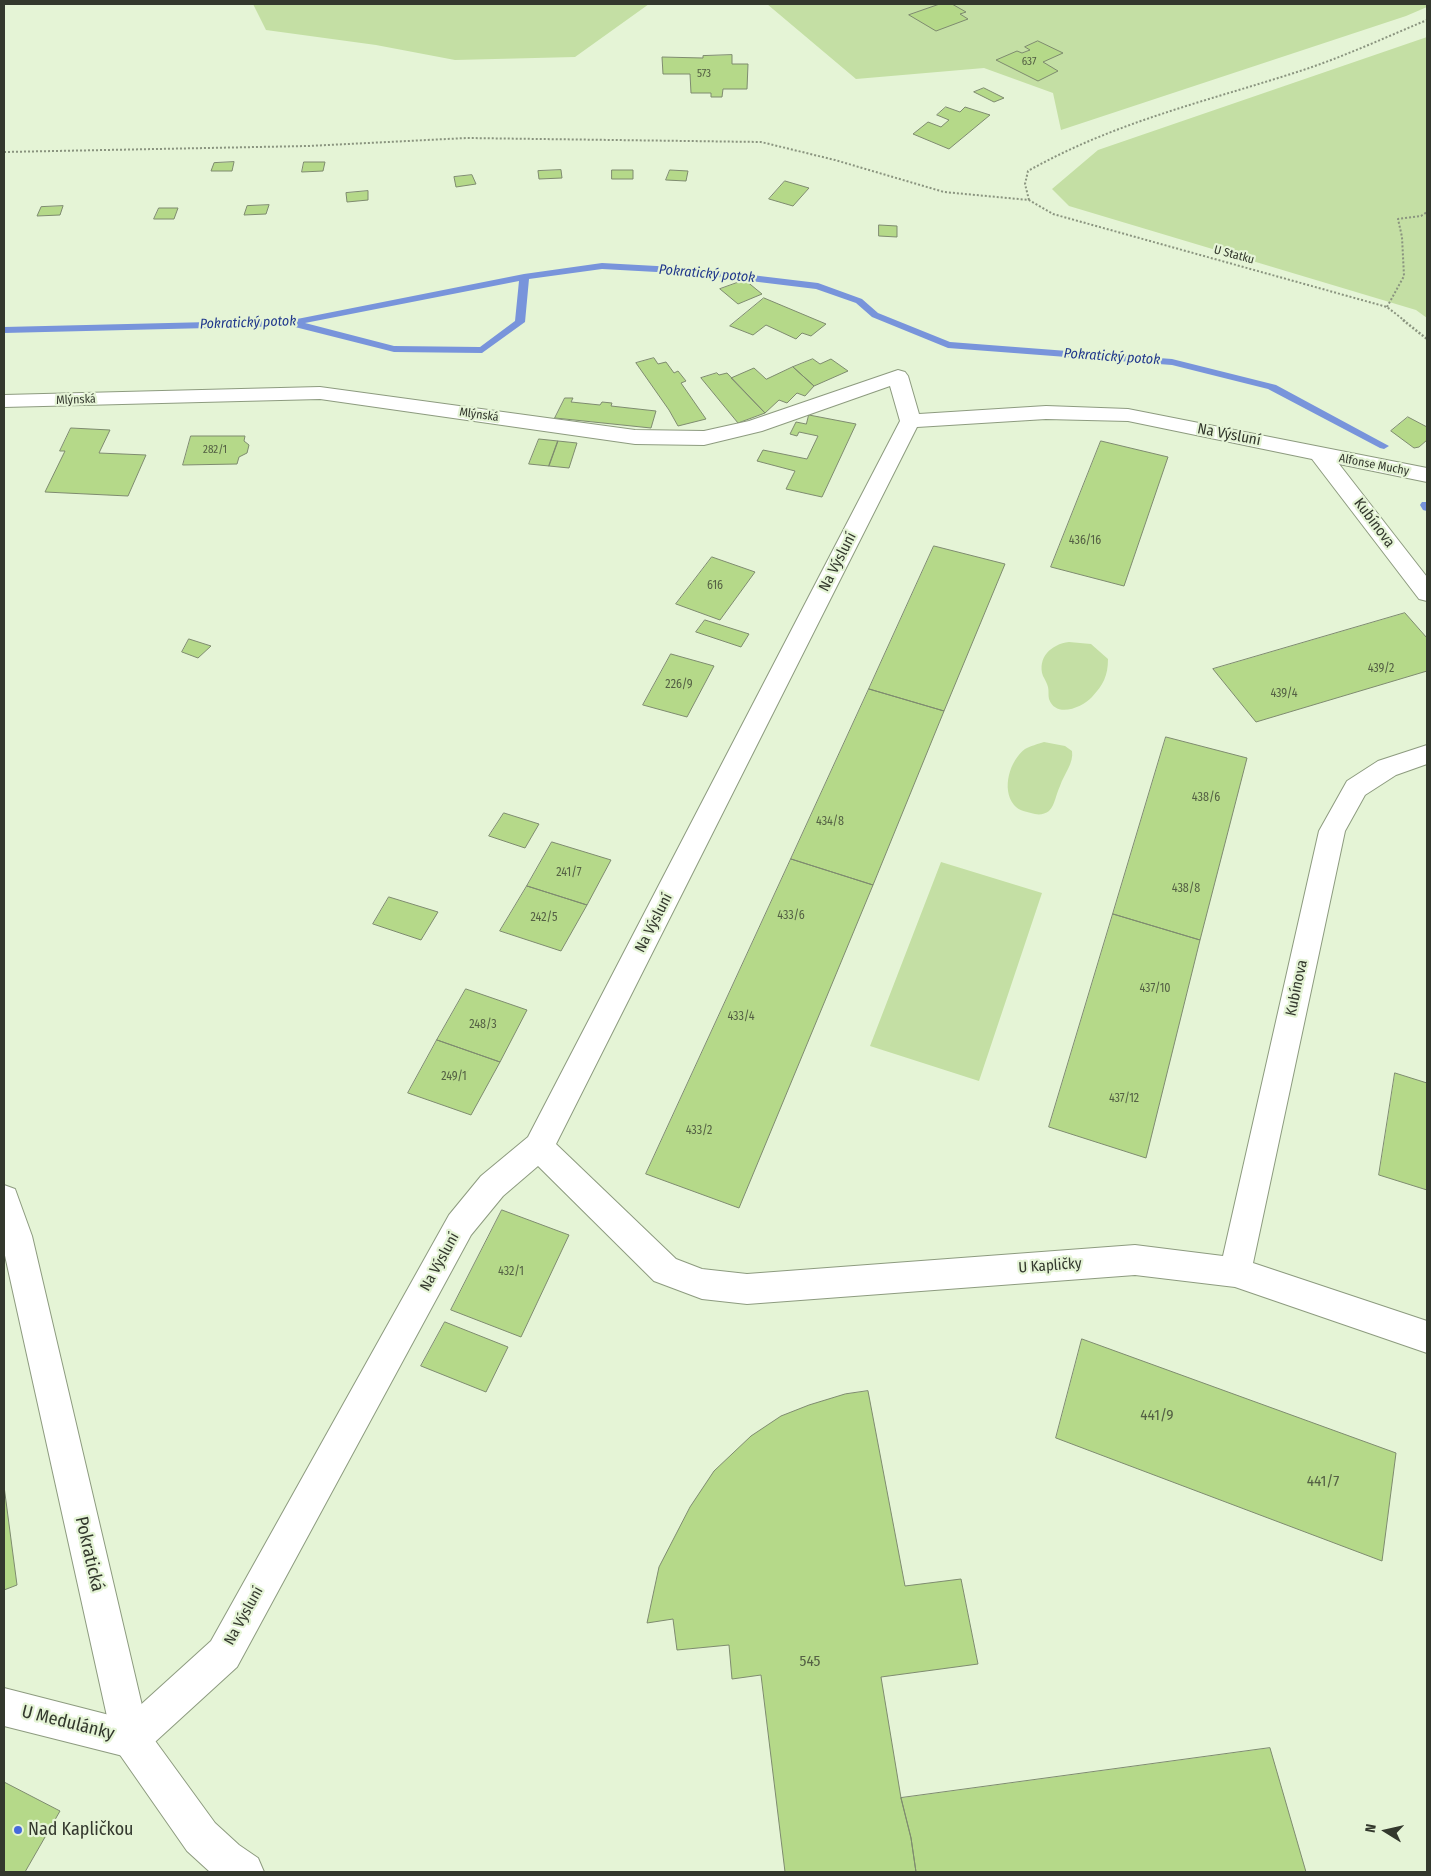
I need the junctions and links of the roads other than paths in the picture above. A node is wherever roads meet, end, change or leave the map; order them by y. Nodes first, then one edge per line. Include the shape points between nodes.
1 (4, 401) edge
2 (910, 421) junction
3 (1320, 454) junction
4 (1427, 476) edge
5 (1427, 593) edge
6 (1427, 754) edge
7 (539, 1146) junction
8 (4, 1199) edge
9 (1234, 1272) junction
10 (1427, 1337) edge
11 (4, 1707) edge
12 (131, 1740) junction
13 (244, 1872) edge

1 - 2 street, Mlýnská via 320,393 635,437 704,438 755,426 898,376
2 - 3 street, Na Výsluní via 1096,412 1128,415
2 - 7 street, Na Výsluní
3 - 4 street, Alfonse Muchy
3 - 5 street, Kubínova
6 - 9 street, Kubínova via 1387,768 1356,788 1332,831
7 - 9 street, U Kapličky via 665,1270 702,1284 748,1288 1136,1260
7 - 12 street, Na Výsluní via 492,1186 460,1226 224,1654
8 - 12 street, Pokratická via 16,1236
9 - 10 street, U Kapličky
11 - 12 street, U Medulánky
12 - 13 street, Pokratická via 202,1837

